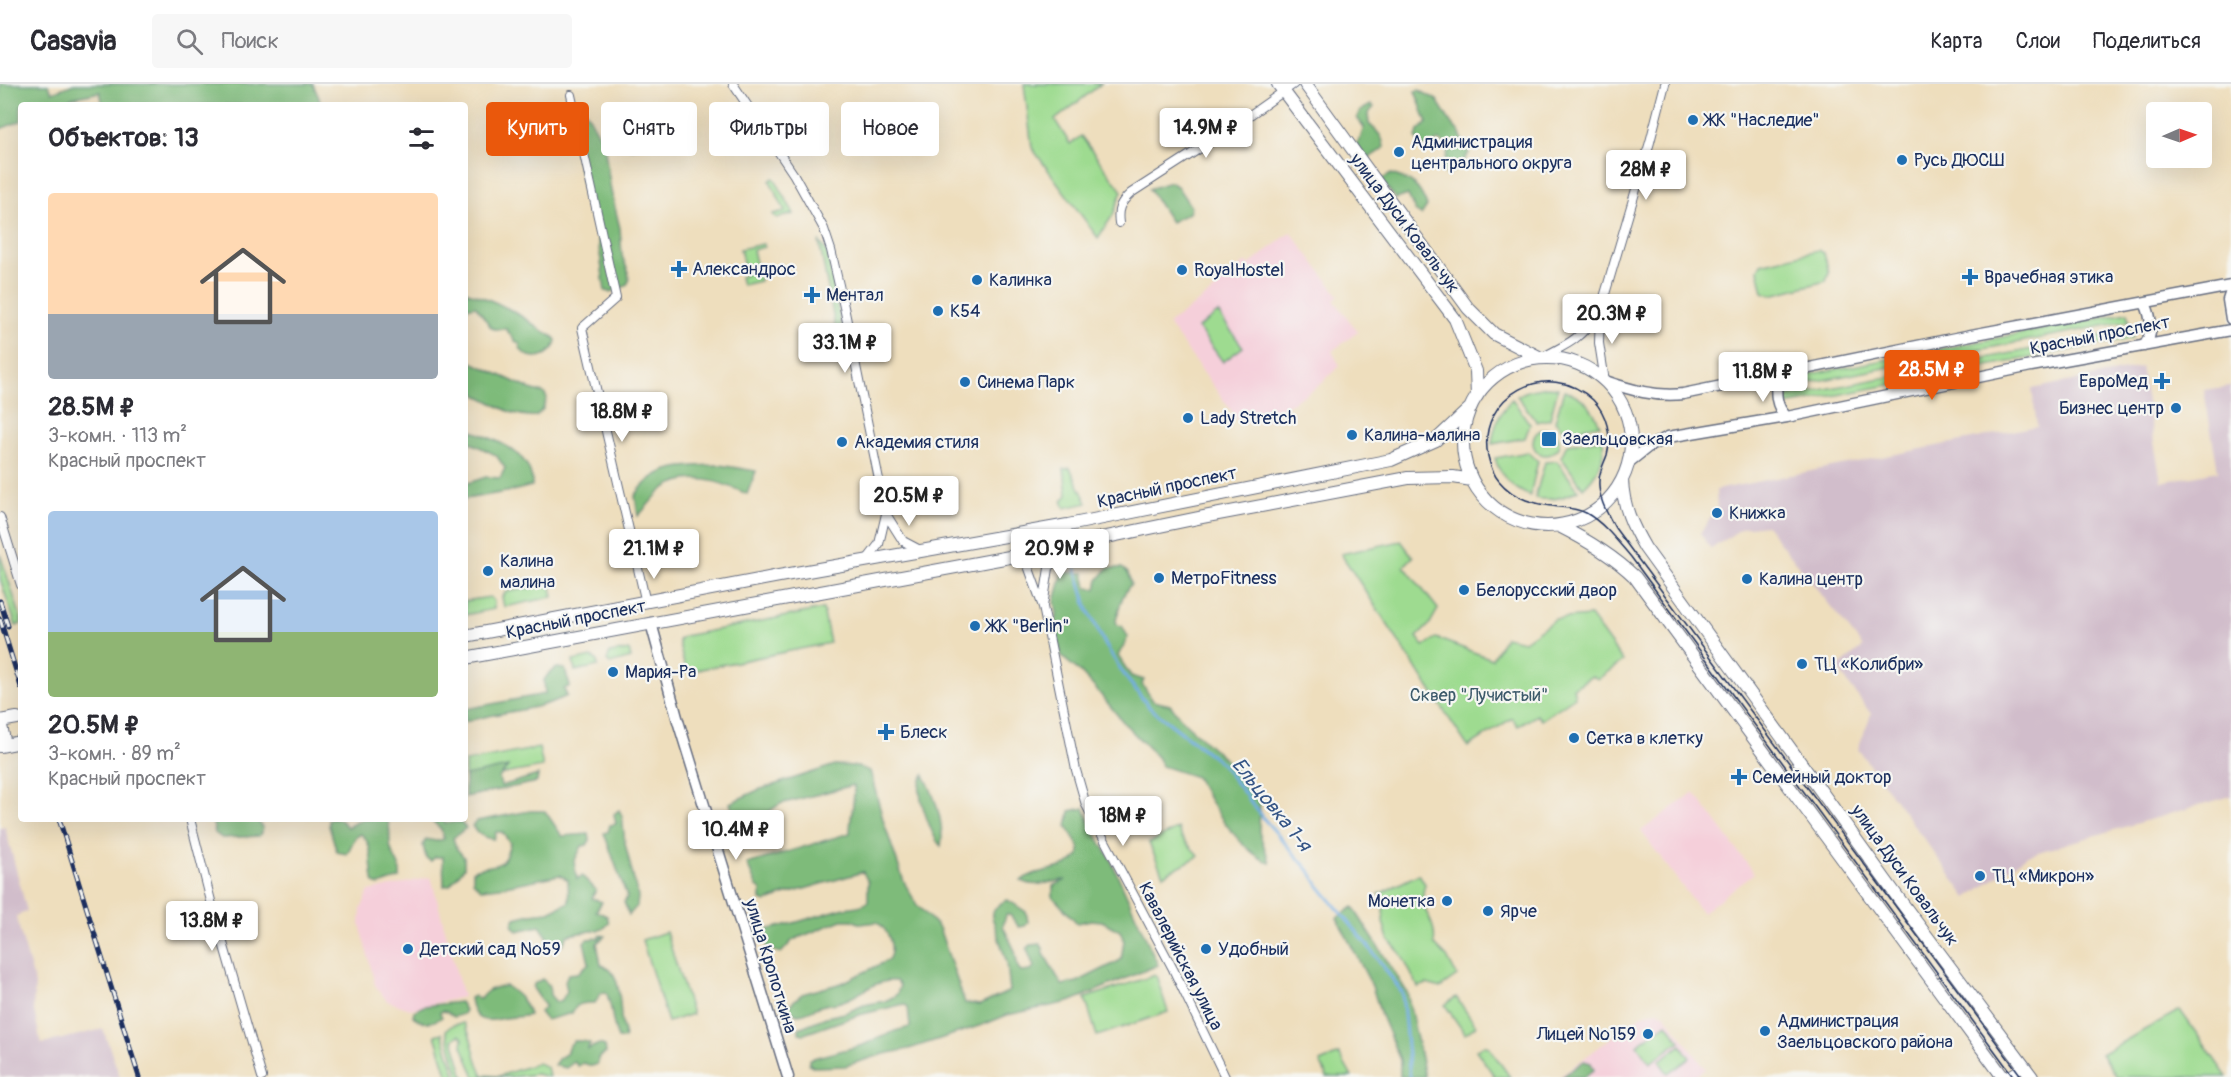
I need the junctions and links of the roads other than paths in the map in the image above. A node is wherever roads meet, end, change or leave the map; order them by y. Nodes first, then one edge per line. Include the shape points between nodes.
1 (733, 84) edge
2 (1305, 84) edge
3 (1665, 84) edge
4 (1285, 86) edge
5 (571, 95) dead end
6 (1119, 223) dead end
7 (2231, 286) edge
8 (2231, 291) edge
9 (2145, 303) junction
10 (1600, 311) junction
11 (2231, 319) edge
12 (2231, 330) edge
13 (2144, 346) junction
14 (1541, 358) junction
15 (1777, 376) junction
16 (1605, 381) junction
17 (1477, 396) junction
18 (1470, 408) junction
19 (1787, 417) junction
20 (1629, 462) junction
21 (1472, 480) junction
22 (1622, 480) junction
23 (886, 514) junction
24 (0, 517) edge
25 (1559, 526) junction
26 (1056, 548) junction
27 (922, 551) junction
28 (1015, 556) junction
29 (866, 561) junction
30 (18, 575) edge
31 (779, 576) junction
32 (784, 597) junction
33 (646, 603) junction
34 (1043, 607) junction
35 (651, 623) junction
36 (468, 635) edge
37 (468, 657) edge
38 (17, 718) dead end
39 (0, 721) edge
40 (18, 742) edge
41 (2, 745) edge
42 (191, 822) edge
43 (2024, 1066) junction
44 (262, 1077) edge
45 (788, 1077) edge
46 (1225, 1077) edge
47 (2005, 1077) edge
48 (2032, 1077) edge

1 - 23 street via 794,175 824,229
2 - 14 main road, улица Дуси Ковальчук via 1468,308 1494,334
3 - 10 street
4 - 6 street via 1230,129 1120,202
4 - 17 main road, улица Дуси Ковальчук via 1455,319 1476,371
5 - 33 street via 616,298 582,328
7 - 9 main road, Красный проспект
8 - 11 main road
9 - 13 main road via 2150,337
9 - 15 main road, Красный проспект
10 - 14 street via 1577,339
10 - 16 street via 1599,344
12 - 13 main road, Красный проспект
13 - 19 main road, Красный проспект
14 - 16 main road via 1564,359 1586,367
14 - 17 main road via 1516,363 1494,376
15 - 16 main road, Красный проспект via 1671,396 1632,391
15 - 19 main road via 1776,397
16 - 20 main road via 1628,418
17 - 18 main road
18 - 21 main road via 1463,444
18 - 27 main road, Красный проспект via 1436,440 1391,460
19 - 20 main road, Красный проспект via 1668,437
20 - 22 main road
21 - 25 main road via 1499,511 1518,521
21 - 26 main road, Красный проспект via 1408,478
22 - 25 main road via 1606,502 1584,518
22 - 43 main road, улица Дуси Ковальчук via 1623,500 1645,548
23 - 27 street via 903,541
23 - 29 street via 879,544
24 - 30 street
25 - 47 main road via 1593,543 1635,577
26 - 28 main road, Красный проспект
26 - 34 street
27 - 29 main road, Красный проспект
28 - 32 main road, Красный проспект
28 - 34 street via 1027,563
29 - 31 main road, Красный проспект
31 - 32 main road
31 - 33 main road, Красный проспект
32 - 35 main road, Красный проспект
33 - 35 main road
33 - 36 main road, Красный проспект
34 - 46 street, Кавалерийская улица via 1082,792
35 - 37 main road, Красный проспект
35 - 45 main road, улица Кропоткина
38 - 39 main road
39 - 41 main road
40 - 41 main road
42 - 44 street
43 - 47 street
43 - 48 main road, улица Дуси Ковальчук

